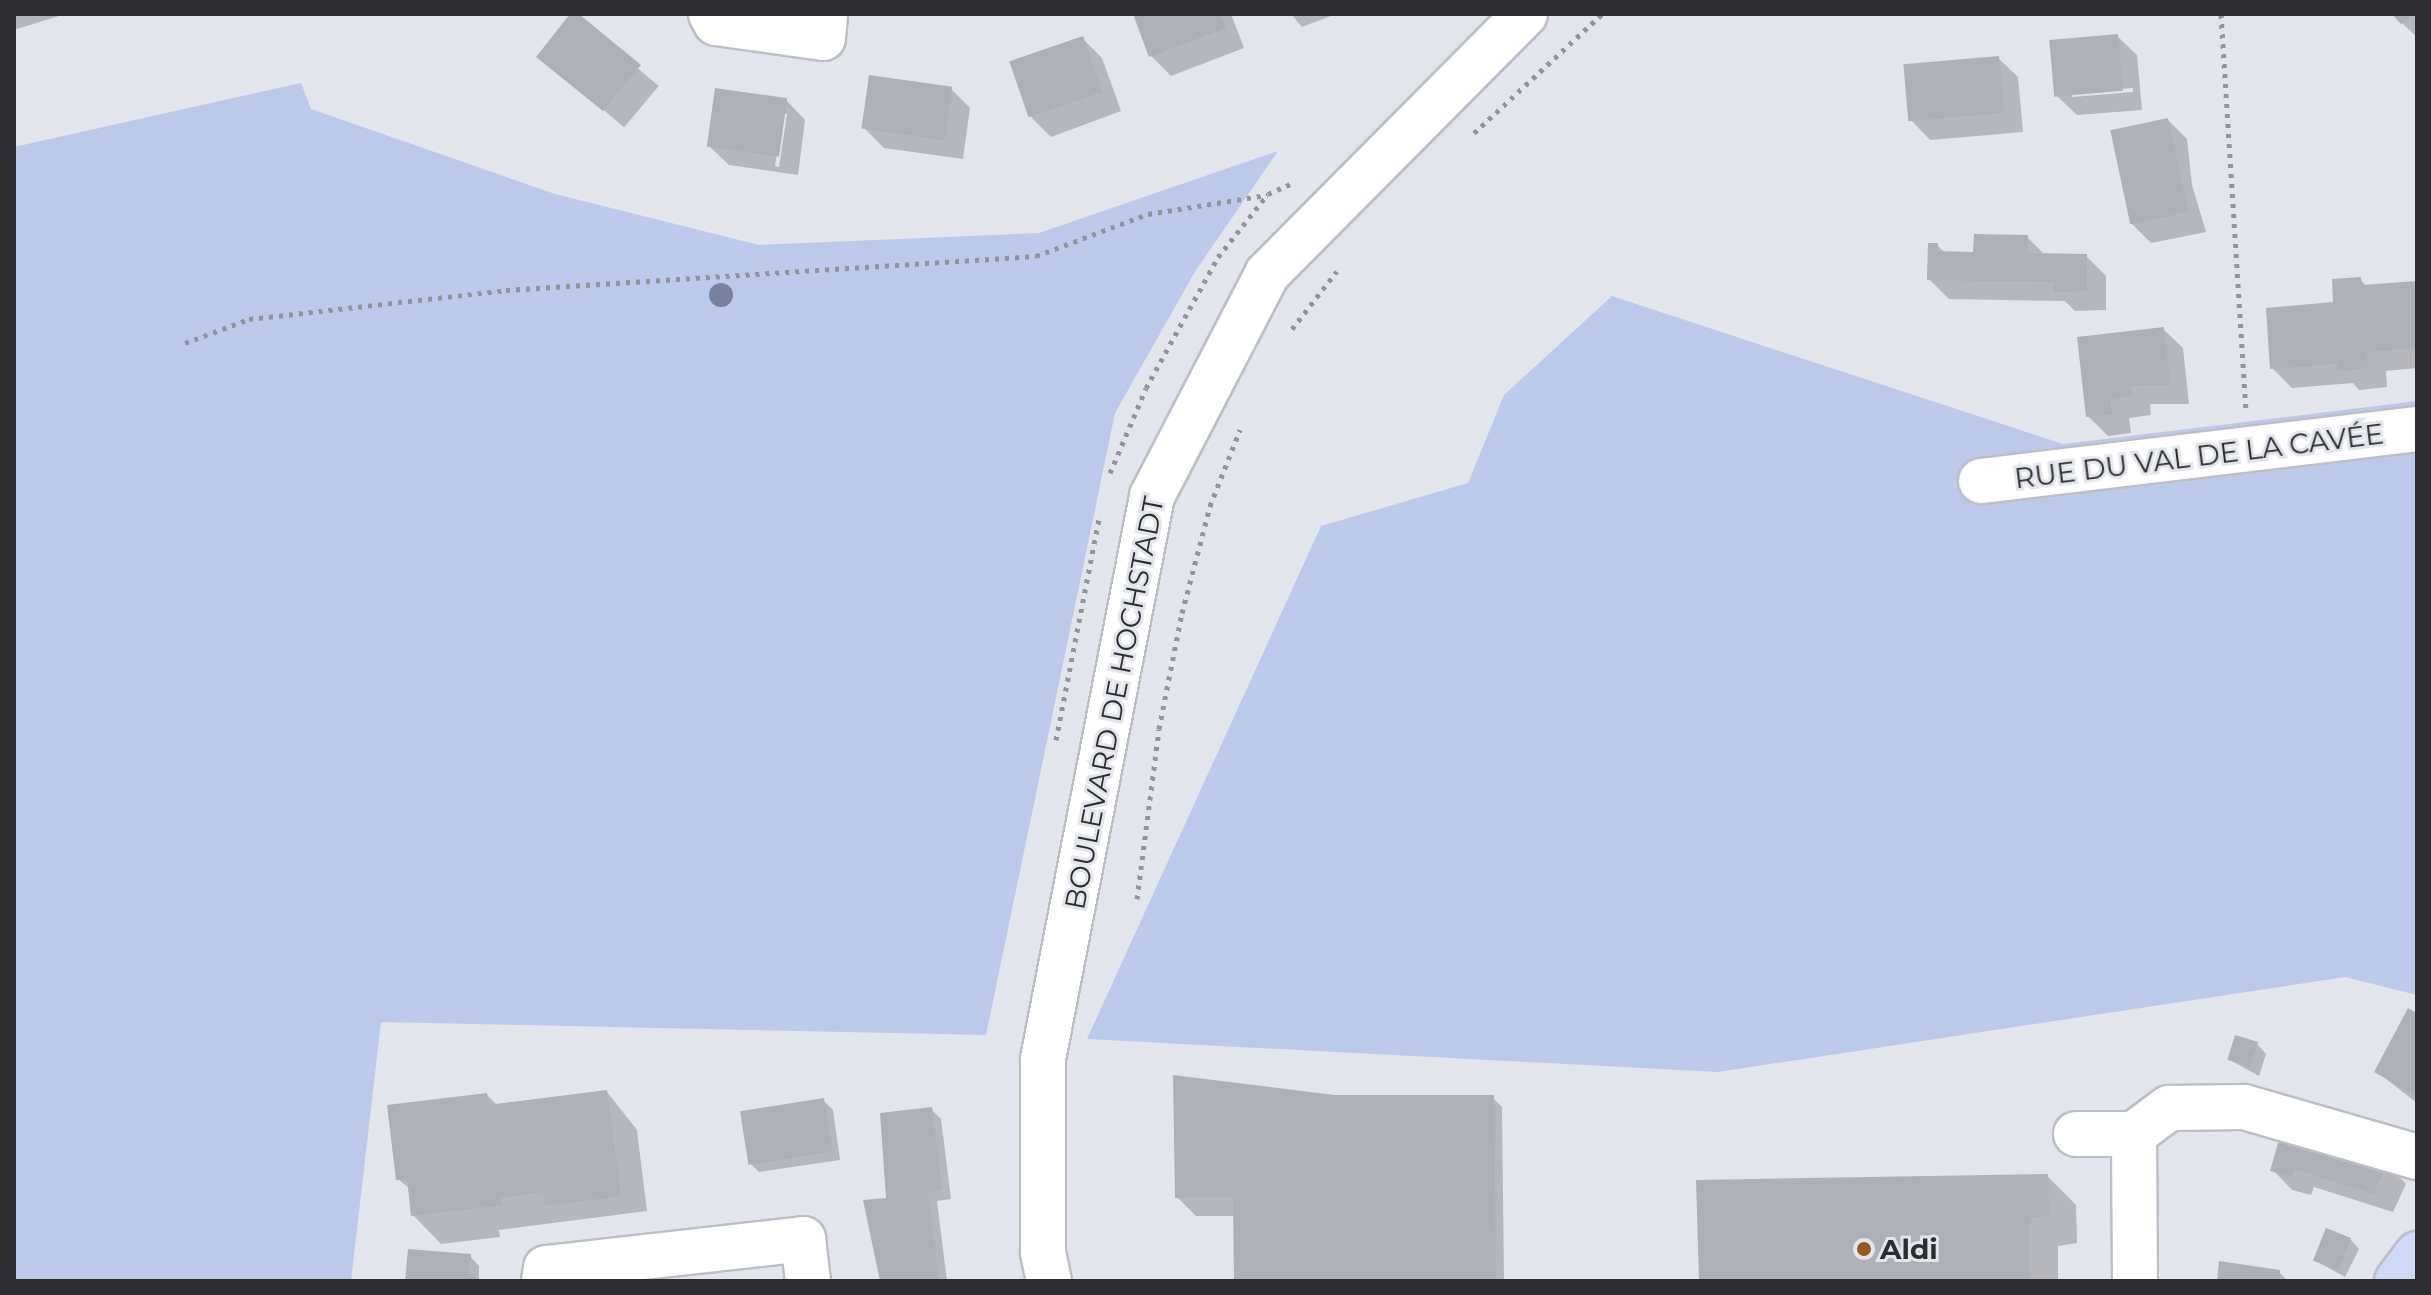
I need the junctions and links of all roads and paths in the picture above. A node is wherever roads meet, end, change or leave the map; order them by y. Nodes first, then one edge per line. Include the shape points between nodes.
1 (711, 14) edge
2 (825, 14) edge
3 (1525, 14) edge
4 (1602, 14) edge
5 (2221, 14) edge
6 (1463, 143) dead end
7 (1268, 194) dead end
8 (1345, 261) dead end
9 (1287, 338) dead end
10 (185, 343) dead end
11 (1243, 423) dead end
12 (2417, 429) edge
13 (2248, 453) junction
14 (1981, 481) dead end
15 (1137, 899) dead end
16 (2076, 1134) dead end
17 (2134, 1134) junction
18 (2417, 1157) edge
19 (2417, 1254) edge
20 (544, 1281) edge
21 (808, 1281) edge
22 (1049, 1281) edge
23 (2135, 1281) edge
24 (2397, 1281) edge

1 - 2 street via 716,23 823,38
3 - 22 street, BOULEVARD DE HOCHSTADT via 1267,274 1152,496 1043,1059 1043,1252
4 - 6 path
5 - 13 path
7 - 10 path via 1148,214 1036,256 506,290 249,319
8 - 9 path
11 - 15 path via 1210,506 1182,613 1159,729
12 - 13 street, RUE DU VAL DE LA CAVÉE
13 - 14 street, RUE DU VAL DE LA CAVÉE
16 - 17 street
17 - 18 street via 2169,1108 2244,1107
17 - 23 street
19 - 24 main road
20 - 21 street via 546,1268 803,1239

